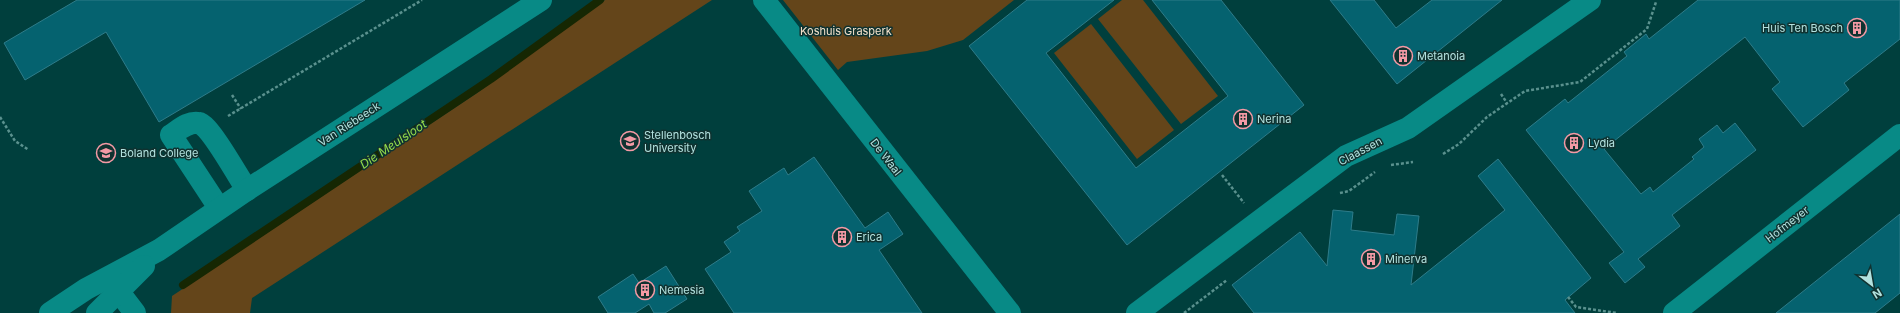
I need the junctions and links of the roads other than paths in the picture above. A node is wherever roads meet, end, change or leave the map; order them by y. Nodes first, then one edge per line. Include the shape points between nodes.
1 (541, 0) edge
2 (764, 0) edge
3 (1588, 1) edge
4 (1900, 135) edge
5 (247, 190) junction
6 (219, 208) junction
7 (113, 284) junction
8 (50, 313) edge
9 (97, 313) edge
10 (135, 313) edge
11 (1010, 313) edge
12 (1137, 313) edge
13 (1674, 313) edge

1 - 5 street, Van Riebeeck
2 - 11 street, De Waal
3 - 12 street, Claassen via 1408,128 1346,156
4 - 13 street, Hofmeyer
5 - 6 street, Van Riebeeck
5 - 6 street via 212,134 203,124 188,124 171,135
6 - 7 street, Van Riebeeck
7 - 8 street, Van Riebeeck
7 - 9 street, Van Riebeeck
7 - 10 street

